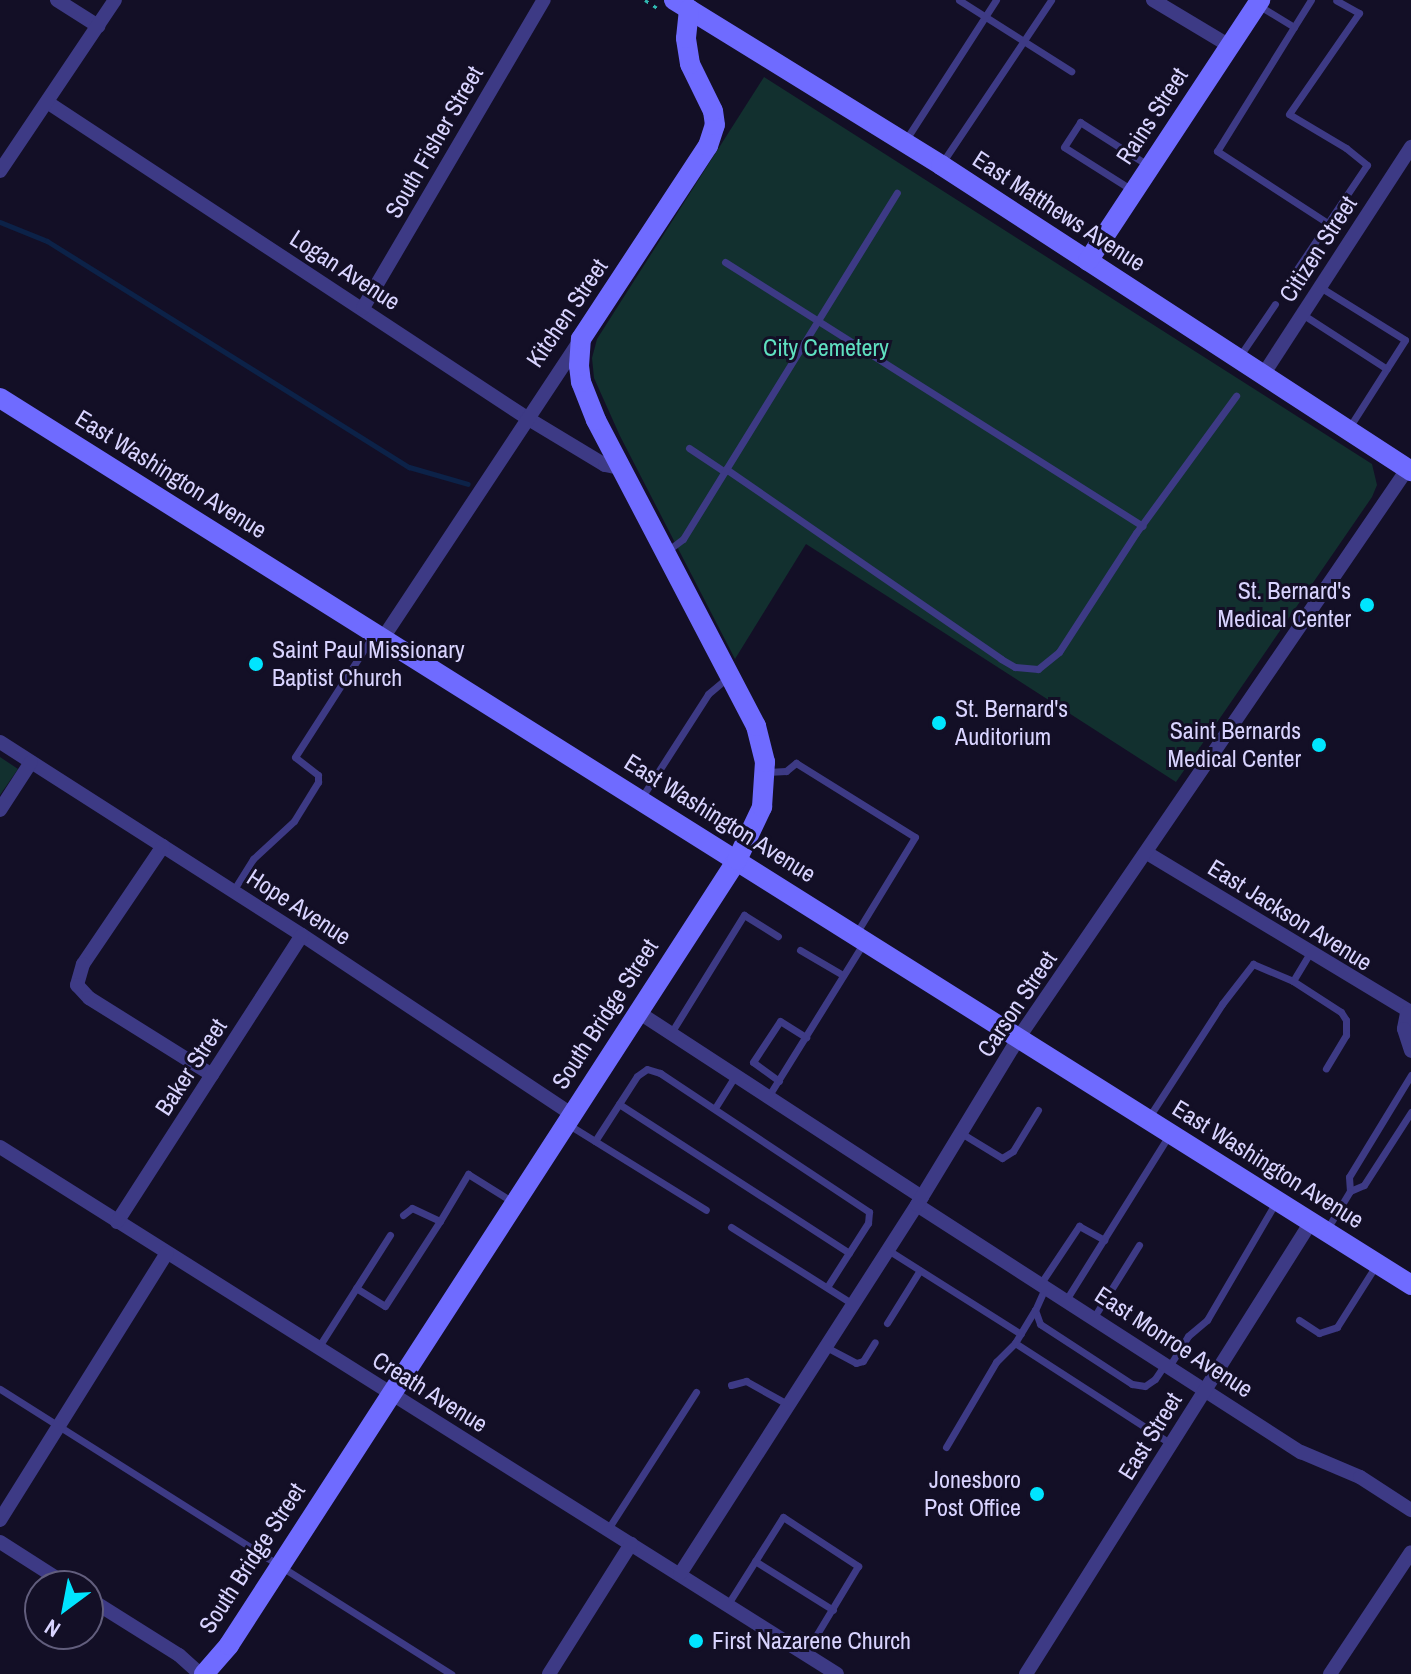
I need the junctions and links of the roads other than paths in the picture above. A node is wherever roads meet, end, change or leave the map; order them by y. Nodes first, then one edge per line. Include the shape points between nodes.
1 (57, 0) edge
2 (115, 0) edge
3 (544, 0) edge
4 (959, 0) edge
5 (996, 0) edge
6 (1051, 0) edge
7 (1153, 0) edge
8 (1311, 0) edge
9 (1336, 0) edge
10 (1258, 2) edge
11 (686, 3) edge
12 (985, 17) junction
13 (98, 26) junction
14 (1294, 27) junction
15 (1024, 40) junction
16 (1230, 46) junction
17 (1071, 71) dead end
18 (47, 102) junction
19 (904, 143) junction
20 (1411, 147) edge
21 (941, 165) junction
22 (1150, 167) junction
23 (0, 171) edge
24 (1134, 192) junction
25 (897, 193) dead end
26 (1329, 224) junction
27 (1088, 261) junction
28 (725, 262) dead end
29 (1295, 272) dead end
30 (1320, 287) junction
31 (1275, 304) dead end
32 (363, 308) junction
33 (1302, 314) junction
34 (818, 321) junction
35 (581, 339) junction
36 (1238, 358) junction
37 (1387, 369) junction
38 (1263, 375) junction
39 (1236, 396) dead end
40 (0, 398) edge
41 (527, 418) junction
42 (1347, 430) junction
43 (689, 448) dead end
44 (621, 468) junction
45 (725, 470) junction
46 (1409, 470) edge
47 (1142, 526) junction
48 (665, 552) junction
49 (379, 635) junction
50 (730, 676) junction
51 (0, 742) edge
52 (31, 762) junction
53 (766, 773) junction
54 (641, 799) junction
55 (0, 810) edge
56 (163, 846) junction
57 (1147, 853) junction
58 (737, 860) junction
59 (233, 891) junction
60 (302, 935) junction
61 (778, 936) dead end
62 (860, 937) junction
63 (800, 950) dead end
64 (1310, 953) junction
65 (843, 975) junction
66 (1293, 981) junction
67 (638, 1012) junction
68 (1409, 1013) edge
69 (671, 1033) junction
70 (806, 1037) junction
71 (1019, 1037) junction
72 (1411, 1051) edge
73 (1326, 1068) dead end
74 (212, 1075) junction
75 (735, 1075) junction
76 (1411, 1075) edge
77 (779, 1081) junction
78 (768, 1097) junction
79 (619, 1104) junction
80 (715, 1108) junction
81 (1038, 1110) dead end
82 (1411, 1112) edge
83 (568, 1118) junction
84 (1148, 1118) junction
85 (961, 1133) junction
86 (1171, 1133) junction
87 (595, 1141) junction
88 (0, 1147) edge
89 (1350, 1191) junction
90 (1277, 1200) junction
91 (920, 1201) junction
92 (513, 1202) junction
93 (706, 1210) dead end
94 (403, 1215) dead end
95 (440, 1221) junction
96 (117, 1222) junction
97 (1318, 1226) junction
98 (731, 1227) dead end
99 (390, 1235) dead end
100 (1104, 1240) junction
101 (1139, 1245) dead end
102 (888, 1250) junction
103 (167, 1253) junction
104 (849, 1253) junction
105 (1378, 1264) junction
106 (920, 1270) junction
107 (1043, 1285) junction
108 (1411, 1285) edge
109 (827, 1287) junction
110 (356, 1288) junction
111 (1066, 1300) junction
112 (853, 1304) junction
113 (1035, 1310) junction
114 (1094, 1317) junction
115 (1299, 1320) dead end
116 (887, 1323) dead end
117 (1021, 1334) junction
118 (875, 1342) dead end
119 (1015, 1343) junction
120 (826, 1347) junction
121 (318, 1348) junction
122 (1168, 1364) junction
123 (731, 1385) dead end
124 (1206, 1388) junction
125 (0, 1389) edge
126 (389, 1392) junction
127 (696, 1392) dead end
128 (789, 1405) junction
129 (59, 1426) junction
130 (1171, 1444) junction
131 (946, 1447) dead end
132 (1411, 1510) edge
133 (0, 1520) edge
134 (608, 1529) junction
135 (0, 1542) edge
136 (631, 1544) junction
137 (1411, 1552) edge
138 (755, 1561) junction
139 (278, 1567) junction
140 (44, 1570) edge
141 (680, 1574) junction
142 (728, 1604) junction
143 (104, 1608) edge
144 (833, 1610) junction
145 (805, 1654) junction
146 (202, 1674) edge
147 (451, 1674) edge
148 (549, 1674) edge
149 (837, 1674) edge
150 (1026, 1674) edge
151 (1330, 1674) edge

1 - 13 street
2 - 13 street
3 - 32 street, South Fisher Street
4 - 12 lane
5 - 12 lane
6 - 15 lane
7 - 16 street
8 - 14 lane
9 - 26 lane via 1359,13 1289,114 1367,165
10 - 14 lane
10 - 16 street, Rains Street
11 - 19 street, East Matthews Avenue
11 - 35 street, Kitchen Street via 690,64 715,125 708,146
12 - 15 lane
12 - 19 lane
13 - 18 street
14 - 26 lane via 1217,151
15 - 17 lane
15 - 21 lane
16 - 22 street, Rains Street
18 - 23 street
18 - 32 street, Logan Avenue
19 - 21 street, East Matthews Avenue
20 - 30 street, Citizen Street
21 - 27 street, East Matthews Avenue
22 - 24 street, Rains Street
22 - 24 lane via 1080,122 1064,147
24 - 27 street, Rains Street
25 - 34 lane
26 - 29 lane
27 - 36 street, East Matthews Avenue
28 - 34 lane
30 - 33 street, Citizen Street
30 - 37 lane via 1405,340
31 - 36 lane
32 - 41 street, Logan Avenue
33 - 37 lane
33 - 38 street, Citizen Street
34 - 45 lane
34 - 47 lane
35 - 41 street, Kitchen Street
35 - 44 street, South Bridge Street via 581,382
36 - 38 street, East Matthews Avenue
37 - 42 lane
38 - 42 street, East Matthews Avenue
39 - 47 lane
40 - 49 street, East Washington Avenue
41 - 44 street, Logan Avenue via 605,465
41 - 49 street, Kitchen Street
42 - 46 street, East Matthews Avenue
43 - 45 lane
44 - 48 street, South Bridge Street
45 - 47 lane via 1001,659 1027,670 1048,663 1059,652
45 - 48 lane via 683,539
46 - 57 street, Carson Street
48 - 50 street, South Bridge Street
49 - 54 street, East Washington Avenue
49 - 59 lane via 295,757 318,775 318,782 294,821 253,859
50 - 53 street, South Bridge Street via 756,726
50 - 54 lane via 708,694
51 - 52 street, Hope Avenue
52 - 55 street
52 - 56 street, Hope Avenue
53 - 58 street, South Bridge Street via 762,807
53 - 62 lane via 786,771 796,763 915,837
54 - 58 street, East Washington Avenue
56 - 59 street, Hope Avenue
56 - 74 street via 83,964 77,985 89,998
57 - 64 street, East Jackson Avenue
57 - 71 street, Carson Street
58 - 62 street, East Washington Avenue
58 - 67 street, South Bridge Street
59 - 60 street, Hope Avenue
60 - 74 street, Baker Street
60 - 83 street, Hope Avenue
61 - 69 lane via 744,915
62 - 65 lane
62 - 71 street, East Washington Avenue
63 - 65 lane
64 - 66 lane
64 - 68 street, East Jackson Avenue
65 - 70 lane
66 - 73 lane via 1346,1020 1346,1035
66 - 84 lane via 1253,964
67 - 69 street, East Monroe Avenue
67 - 83 street, South Bridge Street
68 - 72 street via 1404,1029
69 - 75 street, East Monroe Avenue
70 - 77 lane
70 - 77 lane via 780,1021 753,1062
71 - 84 street, East Washington Avenue
71 - 85 street, Carson Street
74 - 96 street, Baker Street
75 - 78 street, East Monroe Avenue
75 - 80 lane
76 - 89 lane via 1349,1177
77 - 78 lane
78 - 91 street, East Monroe Avenue
79 - 80 lane via 647,1069
79 - 87 lane
79 - 104 lane
80 - 104 lane via 869,1212
81 - 85 lane via 1013,1151 1002,1158
82 - 89 lane via 1364,1185
83 - 87 lane
83 - 92 street, South Bridge Street
84 - 86 street, East Washington Avenue
85 - 91 street, Carson Street
86 - 90 street, East Washington Avenue
86 - 100 lane
87 - 93 lane
88 - 96 street, Creath Avenue
89 - 97 lane
90 - 97 street, East Washington Avenue
90 - 122 lane via 1207,1320
91 - 102 street, Carson Street
91 - 107 street, East Monroe Avenue
92 - 95 lane via 468,1174
92 - 126 street, South Bridge Street
94 - 95 lane via 412,1208
95 - 110 lane via 385,1306
96 - 103 street, Creath Avenue
97 - 105 street, East Washington Avenue
97 - 124 street, East Street
98 - 109 lane
99 - 110 lane
100 - 107 lane via 1079,1226
100 - 111 lane
101 - 114 lane
102 - 106 lane
102 - 112 street, Carson Street
103 - 121 street, Creath Avenue
103 - 129 street
104 - 109 lane
105 - 108 street, East Washington Avenue
105 - 115 lane via 1337,1327 1319,1333
106 - 116 lane
106 - 117 lane
107 - 111 street, East Monroe Avenue
107 - 113 lane
109 - 112 lane
110 - 121 lane
111 - 114 street, East Monroe Avenue
112 - 120 street, Carson Street
113 - 117 lane
113 - 122 lane via 1040,1324 1132,1384 1145,1386
114 - 122 street, East Monroe Avenue
117 - 119 lane
118 - 120 lane via 856,1363
119 - 130 lane
119 - 131 lane via 996,1362
120 - 128 street, Carson Street
121 - 126 street, Creath Avenue
122 - 124 street, East Monroe Avenue
123 - 128 lane via 746,1381
124 - 130 street, East Street
124 - 132 street, East Monroe Avenue via 1301,1452 1360,1477
125 - 129 lane
126 - 134 street, Creath Avenue
126 - 139 street, South Bridge Street
127 - 134 lane
128 - 141 street, Carson Street
129 - 133 street
129 - 139 lane
130 - 150 street, East Street
134 - 136 street, Creath Avenue
135 - 140 street
136 - 141 street, Creath Avenue
136 - 148 street
137 - 151 street
138 - 142 lane
138 - 144 lane
138 - 144 lane via 783,1517 858,1566
139 - 146 street, South Bridge Street via 229,1645
139 - 147 lane
141 - 142 street, Creath Avenue
142 - 145 street, Creath Avenue
143 - 146 street
144 - 145 lane
145 - 149 street, Creath Avenue

